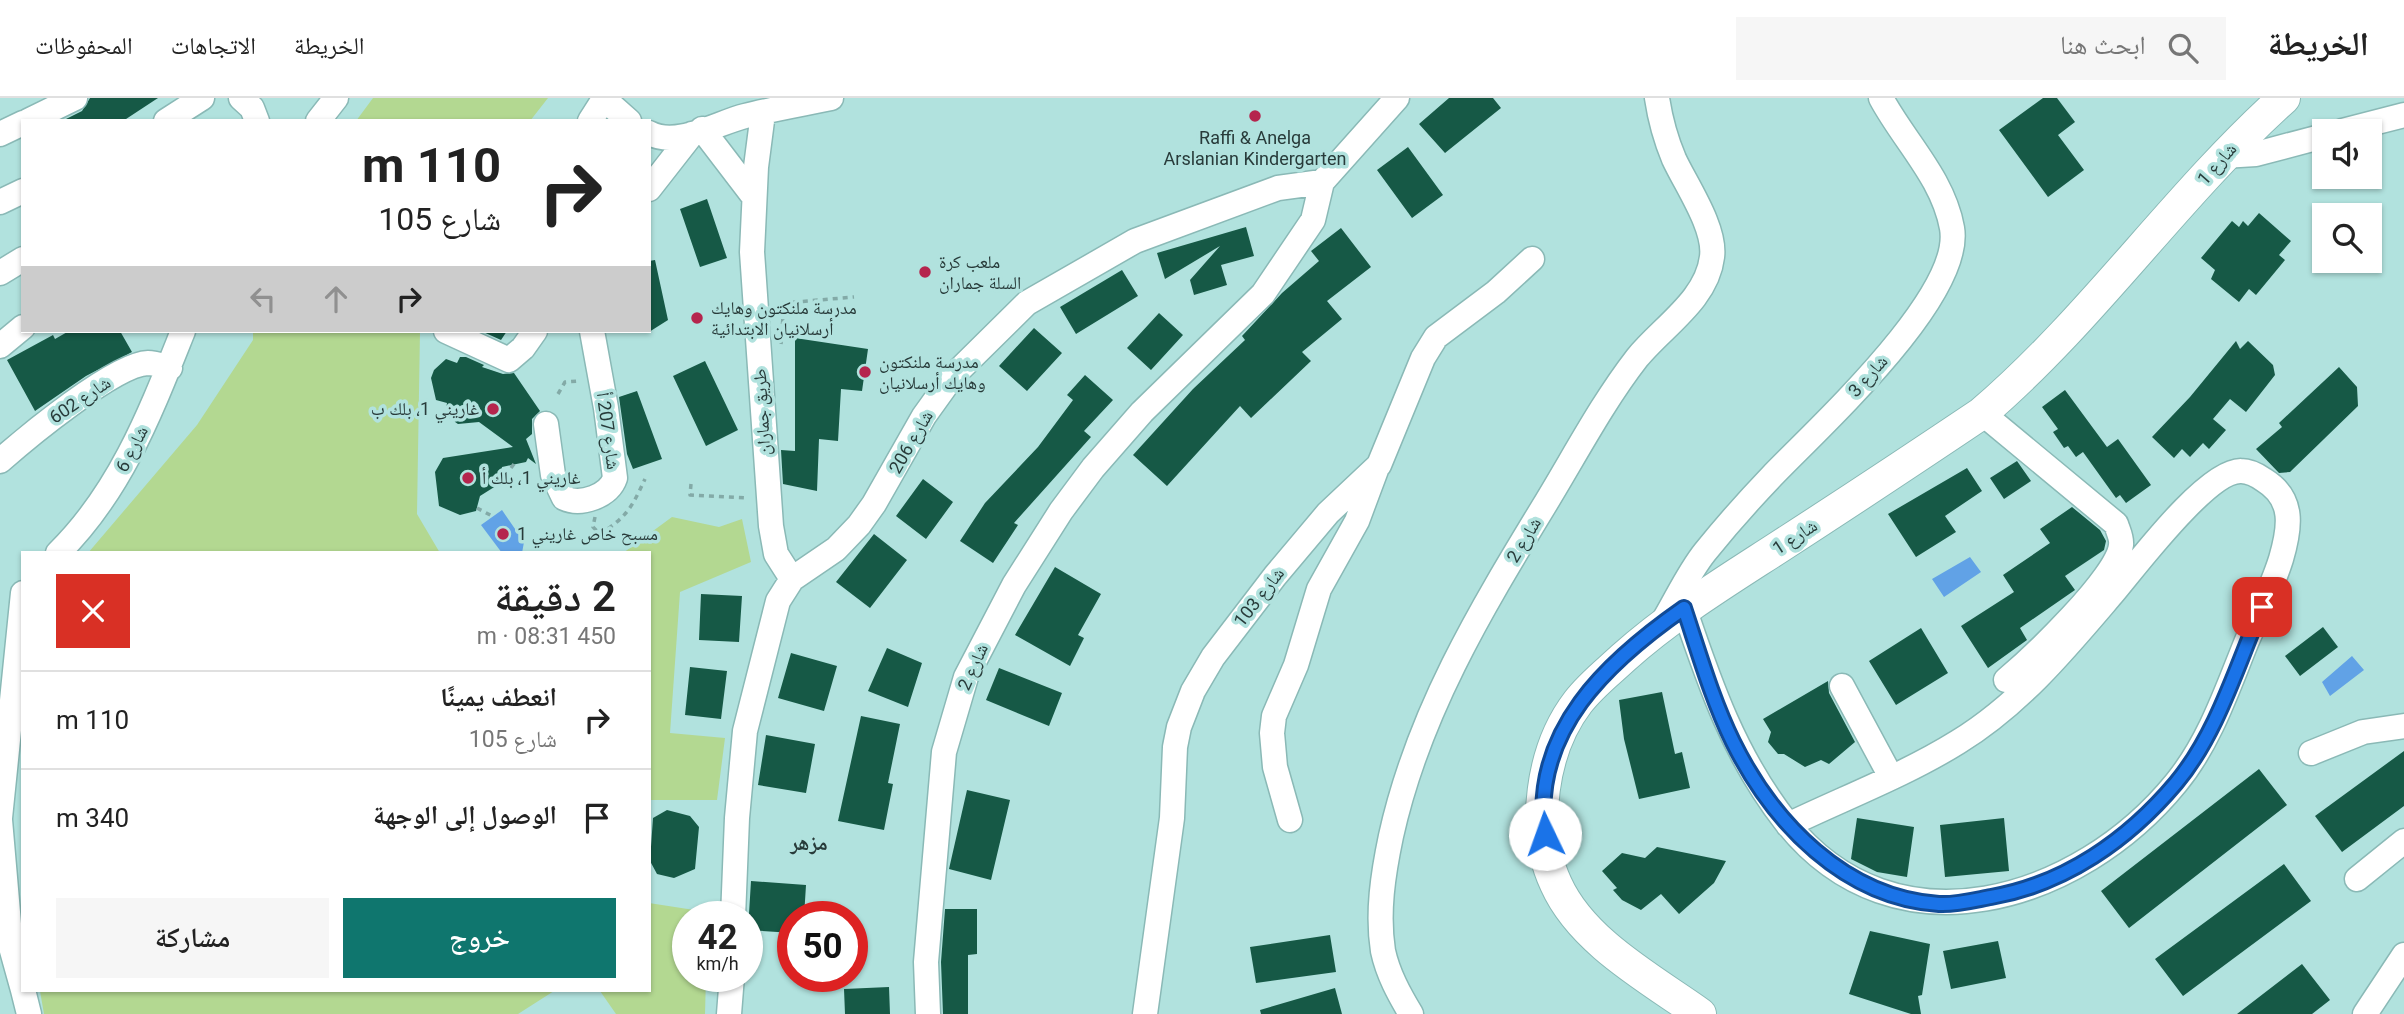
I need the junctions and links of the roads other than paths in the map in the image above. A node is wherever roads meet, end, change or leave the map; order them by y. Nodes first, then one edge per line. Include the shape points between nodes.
1 (75, 98) edge
2 (202, 98) edge
3 (241, 98) edge
4 (336, 98) edge
5 (831, 98) edge
6 (1397, 98) edge
7 (1657, 98) edge
8 (1881, 98) edge
9 (2284, 98) edge
10 (603, 99) edge
11 (763, 113) junction
12 (2404, 115) edge
13 (32, 119) edge
14 (169, 119) edge
15 (256, 119) edge
16 (320, 119) edge
17 (591, 119) edge
18 (627, 119) edge
19 (2382, 121) edge
20 (21, 124) edge
21 (697, 132) junction
22 (0, 134) edge
23 (651, 134) edge
24 (2312, 139) edge
25 (2223, 156) junction
26 (1322, 182) junction
27 (651, 187) edge
28 (21, 192) edge
29 (754, 197) junction
30 (0, 202) edge
31 (1532, 258) dead end
32 (21, 260) edge
33 (0, 273) edge
34 (21, 329) edge
35 (179, 333) edge
36 (450, 333) edge
37 (534, 333) edge
38 (592, 333) edge
39 (0, 346) edge
40 (170, 368) junction
41 (1982, 413) junction
42 (546, 424) dead end
43 (0, 461) edge
44 (1379, 465) junction
45 (60, 551) edge
46 (792, 579) junction
47 (21, 613) edge
48 (1673, 616) junction
49 (2006, 680) dead end
50 (1842, 686) dead end
51 (2404, 726) edge
52 (2311, 753) dead end
53 (1891, 777) junction
54 (0, 819) edge
55 (1290, 820) dead end
56 (1788, 825) junction
57 (2404, 841) edge
58 (2357, 879) dead end
59 (734, 901) edge
60 (6, 949) edge
61 (2404, 955) edge
62 (21, 985) edge
63 (24, 992) edge
64 (731, 992) edge
65 (29, 1014) edge
66 (729, 1014) edge
67 (929, 1014) edge
68 (1145, 1014) edge
69 (1411, 1014) edge
70 (1700, 1014) edge
71 (2365, 1014) edge

1 - 13 street
2 - 14 street
3 - 15 street
4 - 16 street
5 - 11 street
6 - 26 street
7 - 69 street, شارع 2 via 1673,158 1699,208 1713,255 1681,312 1637,358 1588,436 1455,657 1421,732 1398,804 1380,907 1387,965
8 - 48 street, شارع 3 via 1946,209 1952,229 1947,264 1936,290 1890,352 1703,555
9 - 25 main road, شارع 1
10 - 17 street
10 - 18 street
11 - 21 street
11 - 29 street, طريق جماران
12 - 19 street
20 - 22 street
21 - 23 street via 662,138
21 - 27 street
21 - 29 street
24 - 25 street via 2256,154
25 - 41 main road, شارع 1 via 2022,379
26 - 46 street, شارع 206 via 1278,188 1135,241 1027,303 952,377 859,525 836,549
26 - 67 street, شارع 2 via 1313,220 1263,294 1142,412 1069,500 1014,586 966,677 944,751 926,962
28 - 30 street
29 - 46 street, طريق جماران via 752,252 768,498 776,554
31 - 44 street, شارع 103 via 1429,345
32 - 33 street
34 - 39 street
35 - 40 street, شارع 6
36 - 37 street via 509,360
38 - 42 street, شارع 207 أ via 615,478 601,493 574,501 561,494 553,475
40 - 43 street, شارع 602 via 148,363 123,372 31,434
40 - 45 street, شارع 6 via 113,484
41 - 48 main road, شارع 1
41 - 49 street via 2116,524 2121,547 2072,616
44 - 55 street via 1357,521 1319,589 1296,666 1274,716 1275,767
44 - 68 street, شارع 103 via 1335,506 1275,576 1213,656 1185,709 1175,747 1172,818
46 - 59 street, شارع 206 via 770,625 745,731
47 - 54 street
48 - 56 street via 1734,744
48 - 70 main road, شارع 1 via 1590,687 1568,717 1550,760 1542,816 1555,883 1570,908 1621,957
50 - 53 street
51 - 52 street via 2363,732
53 - 56 street
53 - 56 street via 1957,743 2046,671 2207,487 2239,470 2273,485 2290,515 2289,534 2276,576 2215,719 2178,782 2112,845 2042,885 1940,904 1883,893 1856,881
54 - 60 street
57 - 58 street
60 - 62 street
61 - 71 street
63 - 65 street
64 - 66 street

